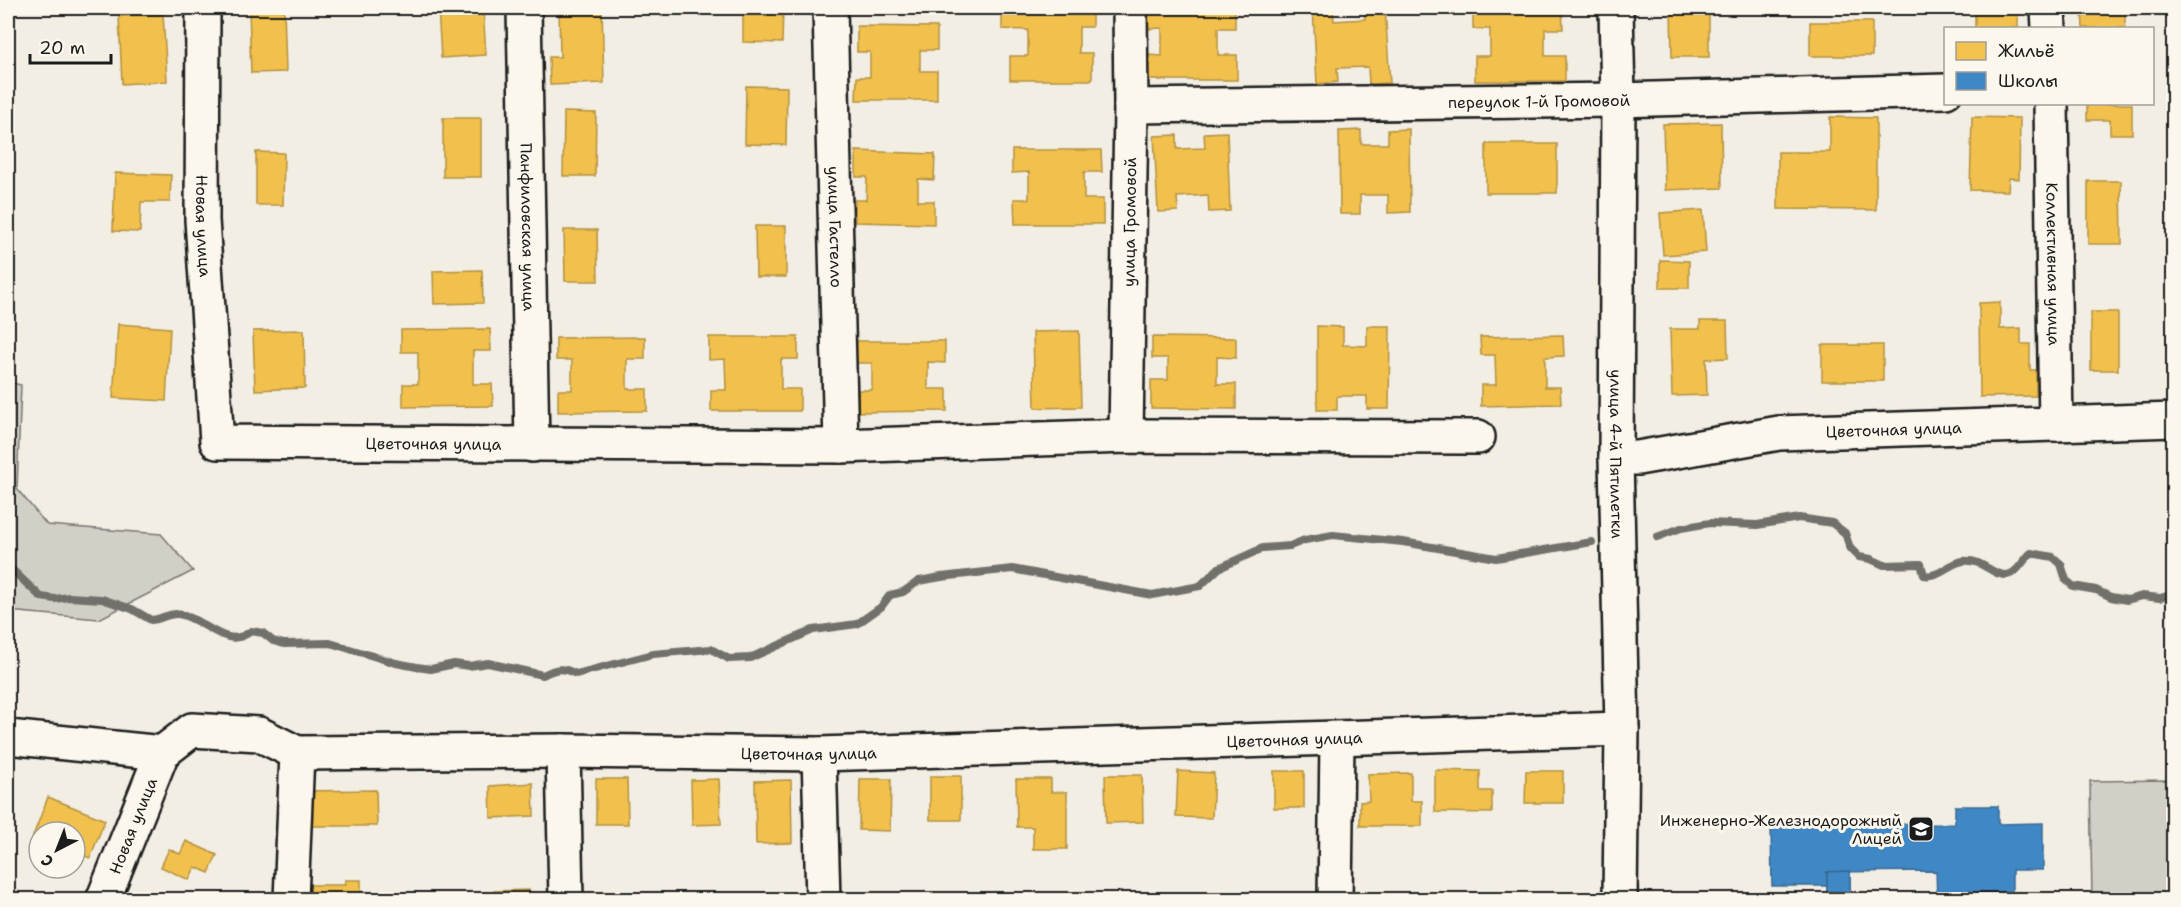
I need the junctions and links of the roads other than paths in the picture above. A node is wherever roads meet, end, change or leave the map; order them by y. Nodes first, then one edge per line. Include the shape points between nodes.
1 (203, 8) edge
2 (524, 8) edge
3 (830, 8) edge
4 (1130, 8) edge
5 (1616, 8) edge
6 (2048, 8) edge
7 (2049, 27) edge
8 (1944, 91) edge
9 (1618, 100) junction
10 (2051, 105) edge
11 (1131, 106) junction
12 (2174, 420) edge
13 (2056, 424) junction
14 (1126, 436) junction
15 (1478, 437) dead end
16 (217, 442) joint
17 (532, 445) junction
18 (841, 446) junction
19 (1616, 458) junction
20 (1622, 729) junction
21 (8, 736) edge
22 (1337, 740) junction
23 (563, 751) junction
24 (162, 753) junction
25 (297, 753) junction
26 (819, 754) junction
27 (103, 900) edge
28 (291, 900) edge
29 (566, 900) edge
30 (823, 900) edge
31 (1335, 900) edge
32 (1620, 900) edge

1 - 16 street, Новая улица via 202,220
2 - 17 street, Панфиловская улица
3 - 18 street, улица Гастелло
4 - 11 street, улица Громовой
5 - 9 street, улица 4-й Пятилетки
6 - 7 street
8 - 9 street, переулок 1-й Громовой
9 - 11 street, переулок 1-й Громовой
9 - 19 street, улица 4-й Пятилетки
10 - 13 street, Коллективная улица
11 - 14 street, улица Громовой
12 - 13 street, Цветочная улица
13 - 19 street, Цветочная улица via 1779,433 1638,458
14 - 15 street, Цветочная улица
14 - 18 street, Цветочная улица
16 - 17 street, Цветочная улица
17 - 18 street, Цветочная улица
19 - 20 street, улица 4-й Пятилетки
20 - 22 street, Цветочная улица
20 - 32 street, улица 4-й Пятилетки
21 - 24 street
22 - 26 street, Цветочная улица
22 - 31 street
23 - 25 street, Цветочная улица
23 - 26 street, Цветочная улица
23 - 29 street
24 - 25 street, Цветочная улица via 192,730 259,734
24 - 27 street, Новая улица
25 - 28 street
26 - 30 street

